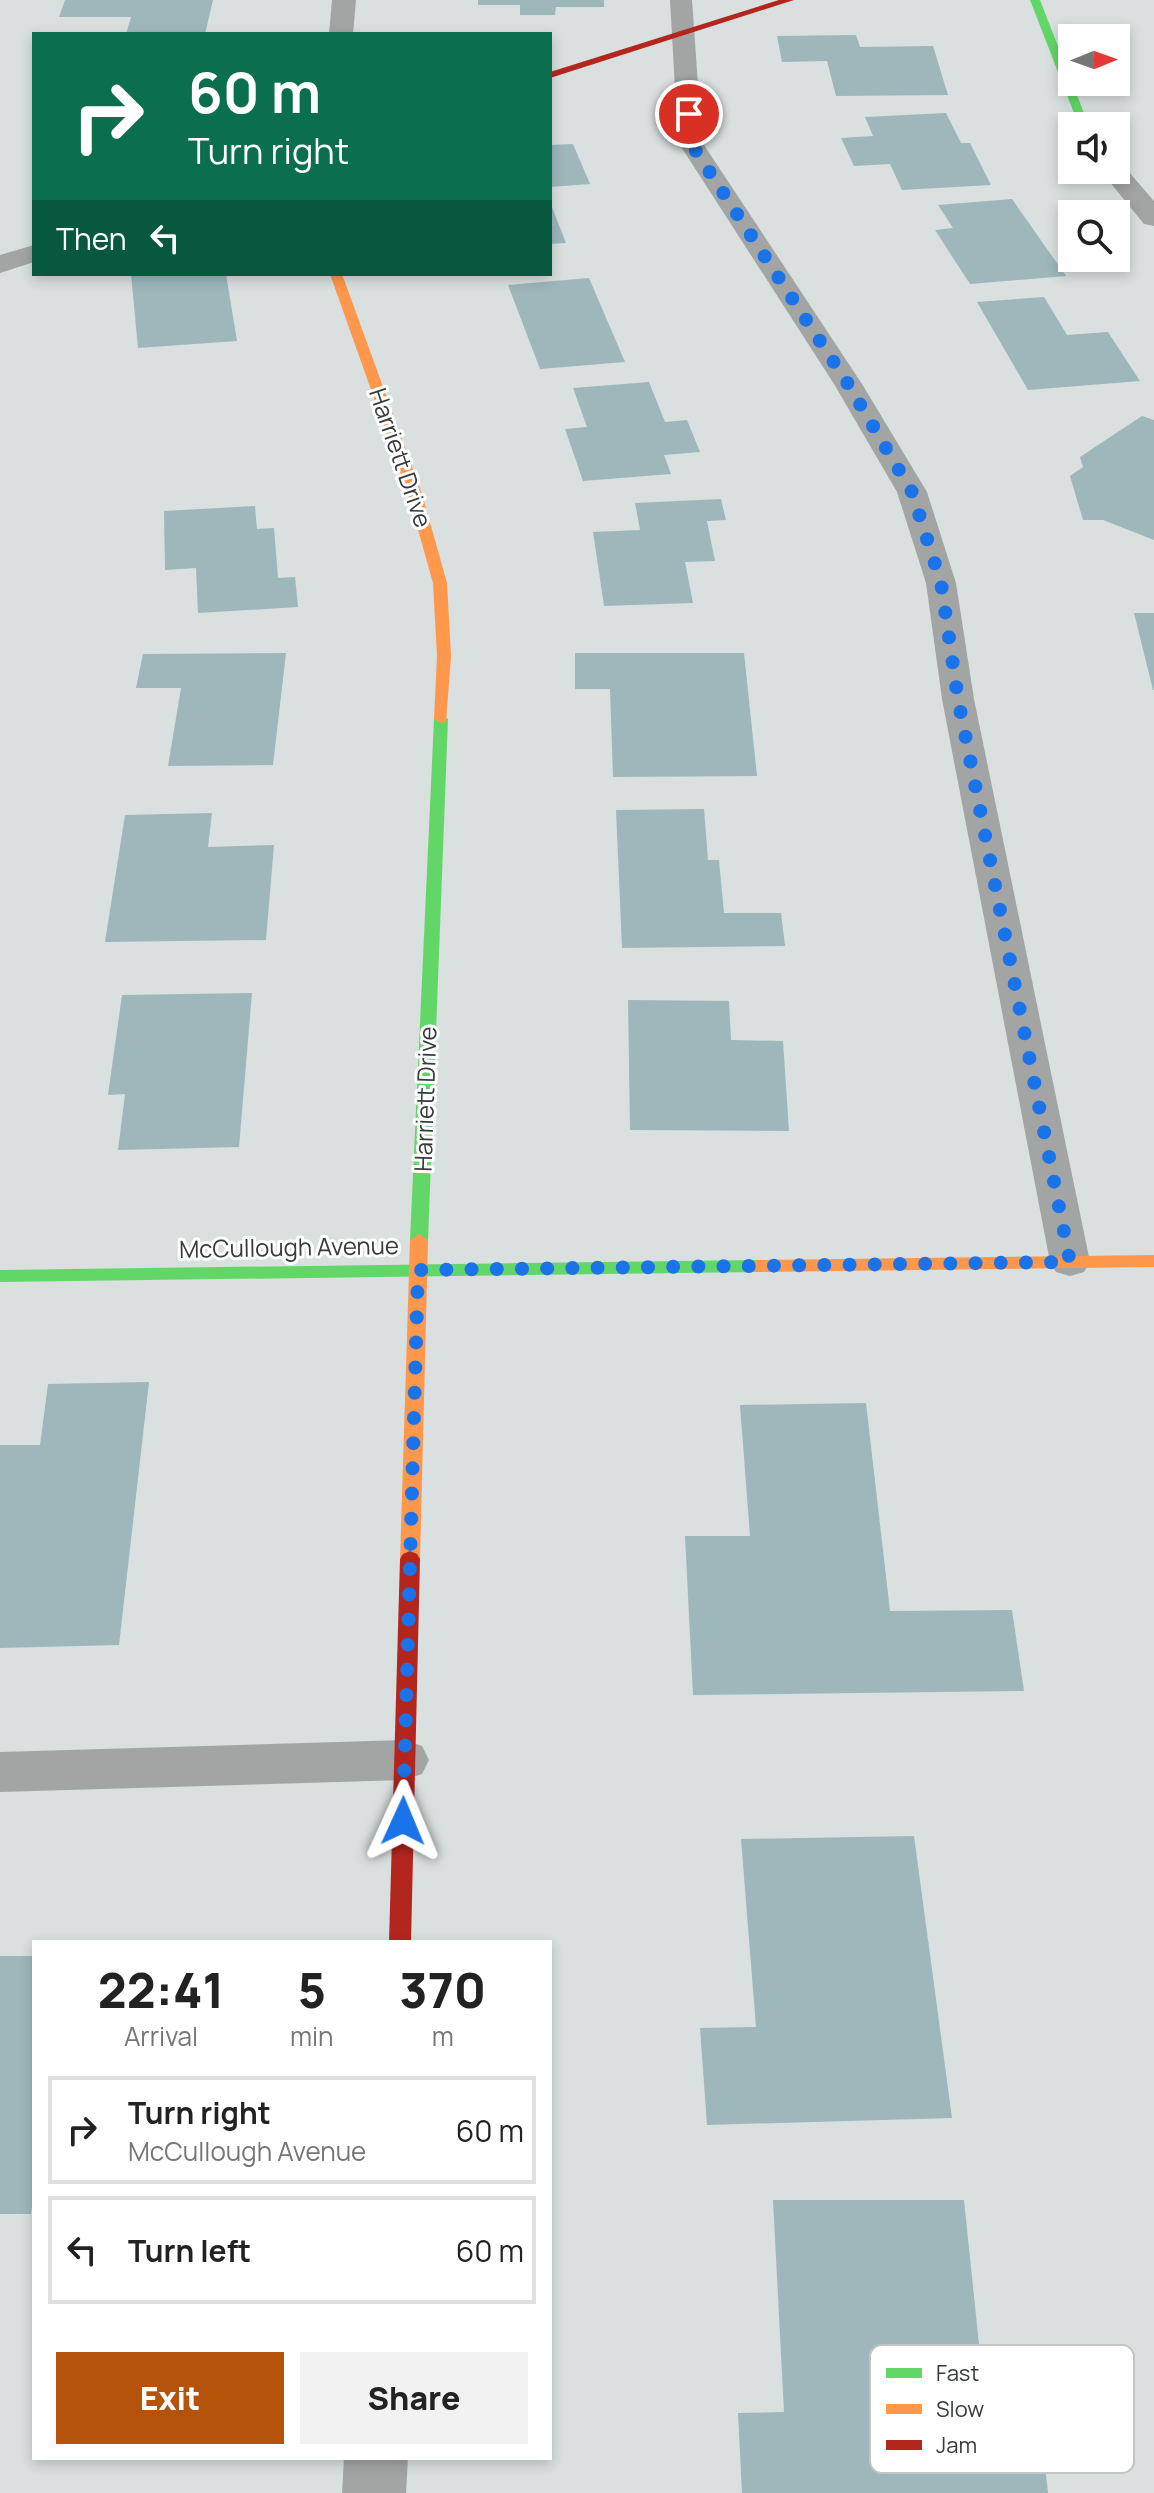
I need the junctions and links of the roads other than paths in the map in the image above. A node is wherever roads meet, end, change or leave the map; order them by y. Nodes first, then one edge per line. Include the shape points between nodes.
1 (344, 0) edge
2 (681, 0) edge
3 (789, 0) edge
4 (1035, 0) edge
5 (341, 32) edge
6 (685, 32) junction
7 (552, 74) edge
8 (1079, 112) edge
9 (1125, 184) edge
10 (1154, 218) edge
11 (32, 254) edge
12 (0, 265) edge
13 (337, 276) edge
14 (1154, 1261) edge
15 (1070, 1262) junction
16 (418, 1270) junction
17 (0, 1276) edge
18 (405, 1760) junction
19 (0, 1772) edge
20 (400, 1940) edge
21 (376, 2460) edge
22 (367, 2493) edge
23 (374, 2493) edge

1 - 5 street
2 - 6 lane
3 - 6 street
4 - 8 street
6 - 7 street
6 - 15 lane via 690,142 912,492 941,583 958,699
9 - 10 street
11 - 12 street
13 - 16 street, Harriett Drive via 415,494 440,583 444,656
14 - 15 street, McCullough Avenue
15 - 16 street, McCullough Avenue
16 - 17 street, McCullough Avenue
16 - 18 street, Harriett Drive
18 - 19 lane
18 - 20 street, Harriett Drive
21 - 23 street
22 - 23 street

